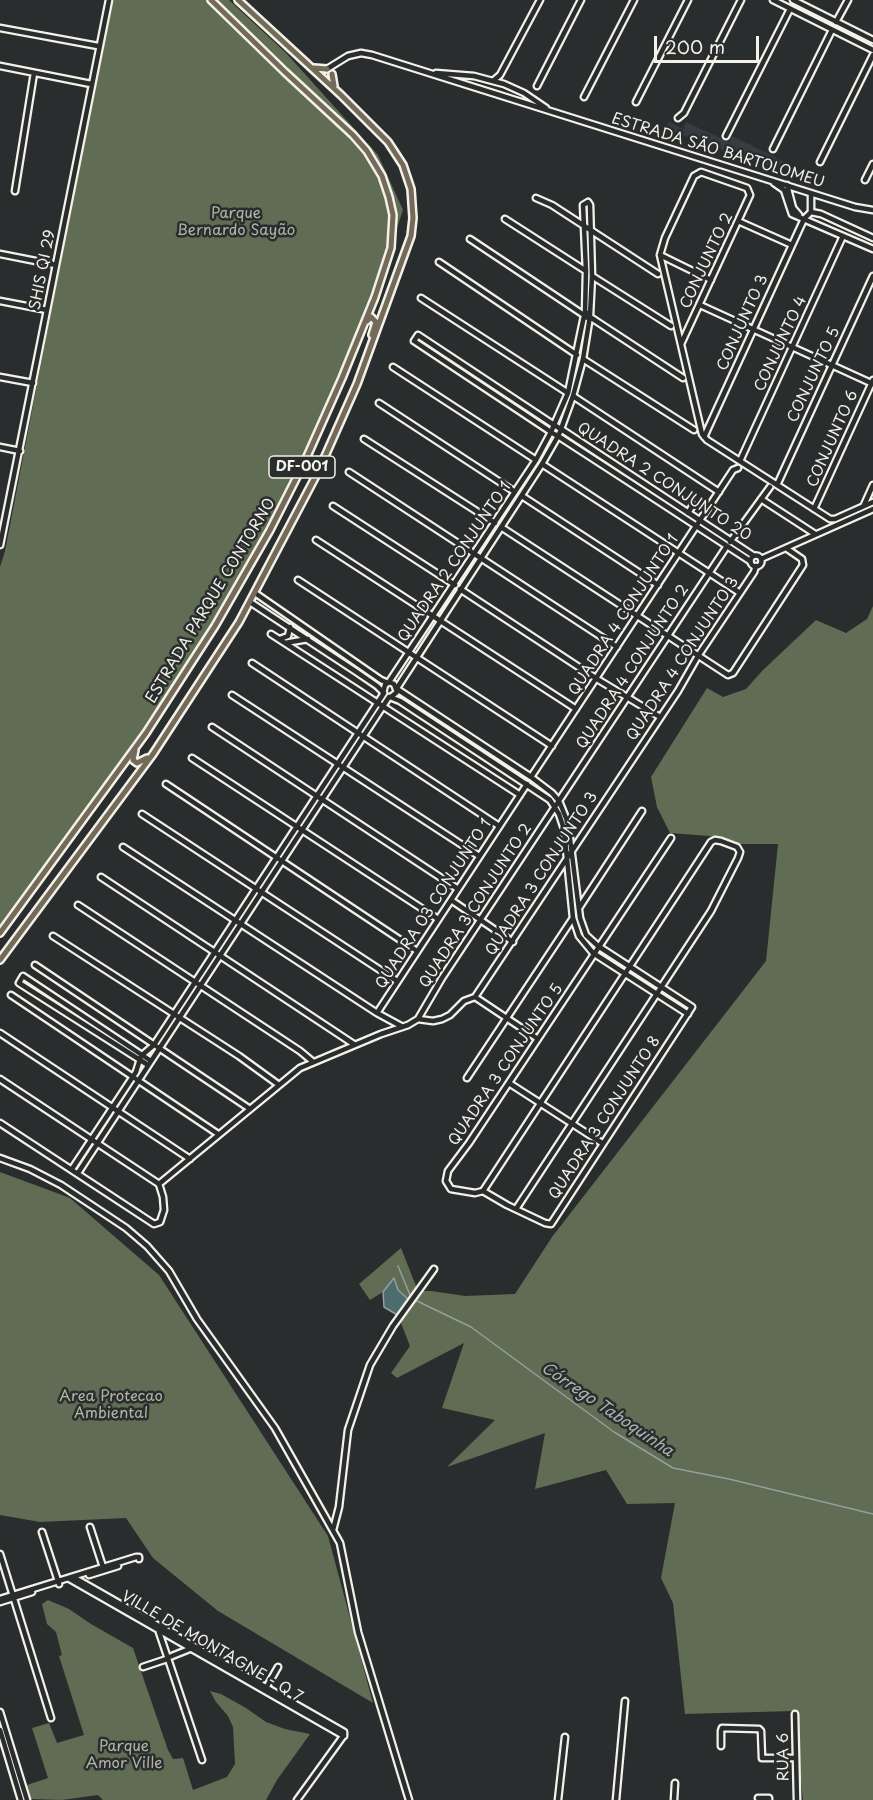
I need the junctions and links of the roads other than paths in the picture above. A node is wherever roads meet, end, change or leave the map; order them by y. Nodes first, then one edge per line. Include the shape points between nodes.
1 (109, 0) edge
2 (212, 0) edge
3 (238, 0) edge
4 (540, 0) edge
5 (580, 0) edge
6 (634, 0) edge
7 (688, 0) edge
8 (741, 0) edge
9 (773, 0) edge
10 (794, 0) edge
11 (848, 0) edge
12 (789, 9) junction
13 (817, 13) junction
14 (813, 20) junction
15 (836, 22) junction
16 (0, 28) edge
17 (270, 30) junction
18 (832, 30) junction
19 (858, 33) junction
20 (854, 40) junction
21 (873, 40) edge
22 (98, 46) junction
23 (873, 50) edge
24 (873, 55) edge
25 (339, 62) junction
26 (0, 66) edge
27 (312, 68) junction
28 (327, 69) joint
29 (425, 71) junction
30 (34, 73) junction
31 (332, 74) joint
32 (500, 75) junction
33 (479, 77) junction
34 (493, 81) junction
35 (91, 84) junction
36 (504, 84) junction
37 (510, 86) junction
38 (537, 86) dead end
39 (475, 87) junction
40 (336, 90) junction
41 (505, 97) junction
42 (584, 97) dead end
43 (636, 102) dead end
44 (357, 111) junction
45 (556, 113) junction
46 (678, 118) dead end
47 (726, 136) dead end
48 (773, 149) dead end
49 (820, 162) dead end
50 (873, 164) edge
51 (767, 179) junction
52 (865, 180) dead end
53 (787, 185) junction
54 (796, 188) junction
55 (15, 191) dead end
56 (812, 193) junction
57 (536, 198) dead end
58 (873, 210) edge
59 (810, 213) junction
60 (505, 219) dead end
61 (804, 219) junction
62 (738, 221) junction
63 (585, 226) junction
64 (591, 231) junction
65 (843, 236) junction
66 (873, 238) edge
67 (470, 239) dead end
68 (792, 245) junction
69 (873, 249) edge
70 (0, 254) edge
71 (660, 255) junction
72 (439, 262) dead end
73 (56, 265) junction
74 (586, 272) junction
75 (658, 274) dead end
76 (592, 276) junction
77 (873, 276) edge
78 (396, 279) junction
79 (711, 280) junction
80 (375, 297) junction
81 (421, 298) dead end
82 (0, 301) edge
83 (700, 305) junction
84 (47, 310) junction
85 (587, 316) junction
86 (671, 326) dead end
87 (363, 328) junction
88 (754, 329) junction
89 (372, 342) junction
90 (681, 344) junction
91 (794, 347) junction
92 (577, 355) junction
93 (583, 359) junction
94 (832, 365) junction
95 (393, 367) dead end
96 (0, 377) edge
97 (683, 378) dead end
98 (873, 382) edge
99 (33, 383) junction
100 (570, 395) junction
101 (379, 404) dead end
102 (554, 425) junction
103 (561, 429) junction
104 (694, 430) dead end
105 (551, 432) junction
106 (558, 436) junction
107 (704, 437) junction
108 (364, 440) dead end
109 (0, 447) edge
110 (20, 451) junction
111 (536, 460) junction
112 (740, 461) junction
113 (542, 464) junction
114 (738, 468) dead end
115 (349, 472) dead end
116 (777, 485) junction
117 (873, 485) edge
118 (770, 487) dead end
119 (515, 492) junction
120 (719, 492) junction
121 (522, 496) junction
122 (761, 499) junction
123 (873, 502) edge
124 (693, 505) dead end
125 (864, 505) junction
126 (333, 506) dead end
127 (814, 509) junction
128 (873, 509) edge
129 (0, 512) edge
130 (8, 513) junction
131 (688, 513) junction
132 (495, 523) junction
133 (698, 524) junction
134 (501, 527) junction
135 (815, 534) junction
136 (316, 540) dead end
137 (729, 544) junction
138 (0, 545) edge
139 (786, 548) junction
140 (476, 554) junction
141 (678, 555) junction
142 (754, 556) junction
143 (481, 558) junction
144 (761, 559) junction
145 (750, 561) junction
146 (756, 566) junction
147 (709, 575) junction
148 (298, 580) dead end
149 (455, 585) junction
150 (658, 585) junction
151 (460, 589) junction
152 (255, 593) junction
153 (740, 593) junction
154 (250, 602) junction
155 (281, 611) junction
156 (434, 616) junction
157 (637, 616) junction
158 (277, 618) junction
159 (292, 619) junction
160 (440, 620) junction
161 (289, 626) junction
162 (271, 634) dead end
163 (668, 636) junction
164 (308, 639) junction
165 (282, 641) junction
166 (617, 647) junction
167 (410, 653) junction
168 (698, 656) junction
169 (416, 657) junction
170 (252, 663) dead end
171 (597, 679) junction
172 (389, 682) junction
173 (397, 689) junction
174 (383, 693) junction
175 (232, 695) dead end
176 (389, 697) junction
177 (627, 698) junction
178 (378, 702) junction
179 (383, 706) junction
180 (576, 709) junction
181 (660, 717) junction
182 (212, 727) dead end
183 (360, 736) junction
184 (136, 746) junction
185 (552, 746) junction
186 (153, 754) junction
187 (192, 758) dead end
188 (629, 764) joint
189 (338, 765) junction
190 (343, 768) junction
191 (531, 777) junction
192 (166, 784) dead end
193 (526, 784) junction
194 (520, 795) junction
195 (320, 798) junction
196 (559, 801) junction
197 (555, 807) junction
198 (642, 811) dead end
199 (142, 814) dead end
200 (499, 826) junction
201 (297, 827) junction
202 (302, 831) junction
203 (671, 838) dead end
204 (123, 847) dead end
205 (573, 850) junction
206 (479, 856) junction
207 (567, 857) junction
208 (276, 858) junction
209 (281, 862) junction
210 (101, 877) dead end
211 (458, 889) junction
212 (256, 890) junction
213 (261, 893) junction
214 (451, 900) junction
215 (78, 905) dead end
216 (579, 909) junction
217 (573, 918) junction
218 (438, 919) junction
219 (482, 920) junction
220 (238, 922) junction
221 (0, 933) edge
222 (53, 936) dead end
223 (513, 942) junction
224 (598, 946) junction
225 (417, 951) junction
226 (215, 952) junction
227 (593, 953) junction
228 (220, 955) junction
229 (0, 960) edge
230 (35, 966) dead end
231 (629, 967) junction
232 (624, 974) junction
233 (398, 981) junction
234 (195, 983) junction
235 (200, 987) junction
236 (660, 987) junction
237 (656, 994) junction
238 (11, 995) dead end
239 (475, 998) junction
240 (376, 1013) junction
241 (174, 1014) junction
242 (688, 1014) junction
243 (180, 1017) junction
244 (418, 1018) junction
245 (506, 1018) junction
246 (401, 1026) junction
247 (0, 1033) edge
248 (538, 1039) junction
249 (154, 1045) junction
250 (355, 1045) junction
251 (160, 1049) junction
252 (142, 1055) junction
253 (139, 1061) junction
254 (312, 1061) junction
255 (150, 1063) junction
256 (132, 1077) junction
257 (466, 1078) dead end
258 (0, 1079) edge
259 (138, 1081) junction
260 (508, 1083) junction
261 (279, 1085) junction
262 (540, 1102) junction
263 (112, 1107) junction
264 (250, 1109) junction
265 (118, 1112) junction
266 (0, 1123) edge
267 (573, 1123) junction
268 (218, 1134) junction
269 (92, 1139) junction
270 (98, 1142) junction
271 (602, 1143) junction
272 (0, 1158) edge
273 (190, 1159) junction
274 (72, 1169) junction
275 (78, 1173) junction
276 (159, 1184) junction
277 (483, 1191) junction
278 (516, 1209) junction
279 (434, 1269) dead end
280 (90, 1527) dead end
281 (333, 1530) junction
282 (42, 1532) dead end
283 (0, 1554) edge
284 (138, 1558) dead end
285 (103, 1568) junction
286 (72, 1578) junction
287 (59, 1582) junction
288 (13, 1596) junction
289 (0, 1600) edge
290 (159, 1628) junction
291 (192, 1648) junction
292 (167, 1658) junction
293 (278, 1666) dead end
294 (143, 1667) dead end
295 (263, 1687) junction
296 (625, 1701) dead end
297 (0, 1712) edge
298 (795, 1714) dead end
299 (51, 1718) dead end
300 (0, 1730) edge
301 (565, 1737) dead end
302 (721, 1746) dead end
303 (10, 1753) junction
304 (796, 1758) junction
305 (202, 1760) dead end
306 (675, 1783) dead end
307 (758, 1798) dead end
308 (21, 1800) edge
309 (27, 1800) edge
310 (297, 1800) edge
311 (409, 1800) edge
312 (558, 1800) edge
313 (616, 1800) edge
314 (674, 1800) edge
315 (769, 1800) edge
316 (797, 1800) edge

1 - 22 street, SHIS QI 29
2 - 80 main road, ESTRADA PARQUE CONTORNO / DF-001 via 353,135 382,176 393,215 392,233
3 - 17 main road, ESTRADA PARQUE CONTORNO / DF-001
4 - 32 street
5 - 38 street
6 - 42 street
7 - 43 street
8 - 46 street
9 - 12 street
10 - 13 street
11 - 15 street
12 - 14 street
12 - 47 street
13 - 14 street
13 - 15 street
14 - 18 street
15 - 19 street
16 - 22 street
17 - 27 main road, ESTRADA PARQUE CONTORNO / DF-001
17 - 44 main road, ESTRADA PARQUE CONTORNO / DF-001
18 - 20 street
18 - 48 street
19 - 20 street
19 - 21 street
20 - 23 street
22 - 35 street, SHIS QI 29
24 - 49 street
25 - 28 street, ESTRADA SÃO BARTOLOMEU
25 - 29 street, ESTRADA SÃO BARTOLOMEU via 361,53
25 - 31 street
26 - 30 street
27 - 28 main road
27 - 40 main road, ESTRADA PARQUE CONTORNO / DF-001
29 - 33 street, ESTRADA SÃO BARTOLOMEU
29 - 39 street, ESTRADA SÃO BARTOLOMEU
30 - 35 street
30 - 55 street
31 - 40 main road
32 - 34 street
32 - 36 street
33 - 34 street, ESTRADA SÃO BARTOLOMEU
33 - 39 street
34 - 36 street, ESTRADA SÃO BARTOLOMEU
35 - 73 street, SHIS QI 29
36 - 37 street, ESTRADA SÃO BARTOLOMEU
37 - 41 street
37 - 45 street, ESTRADA SÃO BARTOLOMEU
39 - 41 street, ESTRADA SÃO BARTOLOMEU
40 - 44 main road, ESTRADA PARQUE CONTORNO / DF-001
41 - 45 street, ESTRADA SÃO BARTOLOMEU
44 - 78 main road, ESTRADA PARQUE CONTORNO / DF-001 via 388,142 411,189 411,236
45 - 51 street, ESTRADA SÃO BARTOLOMEU
50 - 52 street
51 - 53 street, ESTRADA SÃO BARTOLOMEU
51 - 61 street via 784,190 792,214
53 - 54 street, ESTRADA SÃO BARTOLOMEU
53 - 61 street via 794,210
54 - 56 street, ESTRADA SÃO BARTOLOMEU
54 - 59 street via 809,197
56 - 58 street, ESTRADA SÃO BARTOLOMEU
56 - 59 street
57 - 63 street
59 - 61 street, CONJUNTO 3
59 - 66 street via 821,214
60 - 74 street
61 - 65 street
61 - 68 street, CONJUNTO 3
62 - 68 street
62 - 71 street, CONJUNTO 2 via 750,195 747,188 701,172 694,176
62 - 79 street, CONJUNTO 2
63 - 64 street
63 - 64 street via 584,205 588,202
63 - 74 street
64 - 75 street
64 - 76 street
65 - 69 street
65 - 91 street, CONJUNTO 4
67 - 85 street
68 - 88 street, CONJUNTO 3
70 - 73 street
71 - 79 street
71 - 90 street
72 - 92 street
73 - 84 street, SHIS QI 29
74 - 85 street
76 - 85 street
76 - 86 street
77 - 94 street, CONJUNTO 5
78 - 80 main road via 380,310 374,306
78 - 89 main road, ESTRADA PARQUE CONTORNO / DF-001
79 - 83 street, CONJUNTO 2
80 - 87 main road, ESTRADA PARQUE CONTORNO / DF-001
81 - 100 street, QUADRA 2 CONJUNTO 20
82 - 84 street
83 - 88 street
83 - 90 street, CONJUNTO 2
84 - 99 street, SHIS QI 29
85 - 92 street
85 - 93 street
85 - 97 street
87 - 89 main road via 371,317 376,322
87 - 184 main road, ESTRADA PARQUE CONTORNO / DF-001 via 270,530 215,626
88 - 91 street
88 - 107 street, CONJUNTO 3
89 - 152 main road, ESTRADA PARQUE CONTORNO / DF-001 via 318,472
90 - 107 street
91 - 94 street
91 - 112 street, CONJUNTO 4
92 - 100 street
93 - 100 street
93 - 104 street
94 - 98 street
94 - 116 street, CONJUNTO 5
95 - 111 street
96 - 99 street
98 - 127 street, CONJUNTO 6
99 - 110 street, SHIS QI 29
100 - 102 street
100 - 103 street
100 - 120 street, QUADRA 2 CONJUNTO 20
101 - 119 street
102 - 103 street, QUADRA 2 CONJUNTO 20
102 - 105 street, QUADRA 2 CONJUNTO 1
102 - 105 street, QUADRA 2 CONJUNTO 20 via 418,335 414,341
103 - 106 street
103 - 131 street, QUADRA 2 CONJUNTO 20
105 - 106 street
105 - 111 street, QUADRA 2 CONJUNTO 1
106 - 113 street
106 - 133 street
107 - 112 street
108 - 132 street
109 - 110 street
110 - 130 street, SHIS QI 29
111 - 119 street, QUADRA 2 CONJUNTO 1
112 - 116 street
113 - 121 street
113 - 141 street
114 - 120 street, QUADRA 4 CONJUNTO 1
115 - 140 street
116 - 127 street
117 - 125 street
118 - 122 street, QUADRA 4 CONJUNTO 2
119 - 132 street, QUADRA 2 CONJUNTO 1
120 - 133 street, QUADRA 4 CONJUNTO 1
121 - 134 street
121 - 150 street
122 - 135 street
122 - 137 street, QUADRA 4 CONJUNTO 2
123 - 125 street
124 - 131 street
125 - 127 street via 833,519
126 - 149 street
128 - 135 street
129 - 130 street
130 - 138 street, SHIS QI 29
131 - 133 street, QUADRA 2 CONJUNTO 20
132 - 140 street, QUADRA 2 CONJUNTO 1
133 - 137 street, QUADRA 2 CONJUNTO 20
133 - 141 street, QUADRA 4 CONJUNTO 1
134 - 143 street
134 - 157 street
135 - 139 street
136 - 156 street
137 - 142 street, QUADRA 2 CONJUNTO 20
137 - 145 street
137 - 147 street, QUADRA 4 CONJUNTO 2
139 - 144 street
139 - 168 street via 802,559 803,565 733,673 723,673
140 - 143 street
140 - 149 street, QUADRA 2 CONJUNTO 1
141 - 147 street
141 - 150 street, QUADRA 4 CONJUNTO 1
142 - 144 street
142 - 145 street
143 - 151 street
143 - 166 street
144 - 146 street
145 - 146 street
146 - 153 street, QUADRA 4 CONJUNTO 3
147 - 153 street
147 - 163 street, QUADRA 4 CONJUNTO 2
148 - 167 street, QUADRA 2 CONJUNTO 1
149 - 156 street, QUADRA 2 CONJUNTO 1
150 - 157 street, QUADRA 4 CONJUNTO 1
151 - 160 street
151 - 171 street
152 - 154 main road, ESTRADA PARQUE CONTORNO / DF-001
152 - 155 street
153 - 168 street, QUADRA 4 CONJUNTO 3
154 - 158 street
154 - 186 main road, ESTRADA PARQUE CONTORNO / DF-001
155 - 158 street
155 - 159 street
156 - 160 street
156 - 167 street, QUADRA 2 CONJUNTO 1
157 - 163 street
157 - 166 street, QUADRA 4 CONJUNTO 1
158 - 161 street
159 - 161 street
159 - 172 street
160 - 169 street
160 - 180 street
161 - 164 street
161 - 165 street via 288,636
162 - 165 street
163 - 168 street
163 - 177 street, QUADRA 4 CONJUNTO 2
164 - 165 street
164 - 174 street
165 - 178 street
166 - 171 street, QUADRA 4 CONJUNTO 1
167 - 169 street
167 - 172 street
168 - 181 street, QUADRA 4 CONJUNTO 3
169 - 173 street
169 - 185 street
170 - 183 street
171 - 177 street
171 - 180 street, QUADRA 4 CONJUNTO 1
172 - 173 street
172 - 174 street
173 - 176 street
173 - 191 street
174 - 176 street
174 - 178 street
175 - 189 street
176 - 179 street
176 - 193 street
177 - 181 street
177 - 196 street, QUADRA 4 CONJUNTO 2
178 - 179 street
178 - 183 street
179 - 183 street
179 - 194 street
180 - 185 street, QUADRA 4 CONJUNTO 1
181 - 188 street, QUADRA 4 CONJUNTO 3
182 - 195 street
183 - 189 street
183 - 190 street
183 - 200 street
184 - 186 main road via 133,760 137,763
184 - 221 main road, ESTRADA PARQUE CONTORNO / DF-001
185 - 191 street, QUADRA 4 CONJUNTO 1
186 - 229 main road, ESTRADA PARQUE CONTORNO / DF-001
187 - 201 street
188 - 205 street, QUADRA 3 CONJUNTO 3
189 - 190 street
189 - 195 street
190 - 195 street
190 - 206 street
191 - 193 street
191 - 193 street
191 - 196 street
192 - 208 street
193 - 194 street, QUADRA 03 CONJUNTO 1
193 - 197 street
194 - 200 street, QUADRA 03 CONJUNTO 1
195 - 201 street
195 - 202 street
195 - 211 street
196 - 197 street, QUADRA 4 CONJUNTO 2
196 - 205 street
197 - 207 street via 564,829
197 - 219 street, QUADRA 3 CONJUNTO 2
198 - 216 street
199 - 212 street
200 - 206 street, QUADRA 03 CONJUNTO 1
201 - 202 street
201 - 208 street
202 - 209 street
202 - 218 street
203 - 224 street, QUADRA 3 CONJUNTO 5
204 - 220 street
205 - 207 street, QUADRA 3 CONJUNTO 3
205 - 216 street
206 - 211 street, QUADRA 03 CONJUNTO 1
207 - 217 street
207 - 223 street, QUADRA 3 CONJUNTO 3
208 - 209 street
208 - 212 street
209 - 213 street
209 - 225 street
210 - 226 street
211 - 214 street, QUADRA 03 CONJUNTO 1
212 - 213 street
212 - 220 street
213 - 220 street
213 - 233 street
214 - 218 street, QUADRA 03 CONJUNTO 1
214 - 219 street
215 - 234 street
216 - 217 street
216 - 224 street via 586,935
217 - 227 street via 579,936
217 - 245 street
218 - 225 street, QUADRA 03 CONJUNTO 1
219 - 223 street
219 - 244 street, QUADRA 3 CONJUNTO 2
220 - 226 street
220 - 228 street
220 - 240 street
222 - 241 street
223 - 239 street, QUADRA 3 CONJUNTO 3
224 - 227 street, QUADRA 3 CONJUNTO 5
224 - 231 street
225 - 233 street, QUADRA 03 CONJUNTO 1
226 - 228 street
226 - 234 street
227 - 232 street
227 - 248 street, QUADRA 3 CONJUNTO 5
228 - 235 street
228 - 250 street
230 - 249 street
231 - 232 street
231 - 236 street
231 - 236 street via 711,843 715,840 733,845 740,850 738,858 711,911
232 - 237 street
232 - 262 street
233 - 240 street, QUADRA 03 CONJUNTO 1
234 - 235 street
234 - 241 street
235 - 243 street
235 - 254 street
236 - 237 street
236 - 242 street, QUADRA 3 CONJUNTO 8 via 692,1007
237 - 242 street
237 - 267 street
238 - 256 street
239 - 244 street via 464,1001 442,1019
239 - 245 street
240 - 246 street
241 - 243 street
241 - 249 street
242 - 271 street, QUADRA 3 CONJUNTO 8
243 - 251 street
243 - 261 street
244 - 246 street
245 - 248 street
245 - 257 street
246 - 250 street
247 - 263 street
248 - 260 street, QUADRA 3 CONJUNTO 5
249 - 251 street
249 - 252 street
250 - 254 street
251 - 255 street
251 - 264 street
252 - 253 street
252 - 253 street via 23,976 19,983
252 - 255 street
253 - 255 street
253 - 256 street
254 - 261 street
255 - 259 street
256 - 259 street
256 - 263 street
258 - 269 street
259 - 265 street
259 - 268 street
260 - 262 street
260 - 277 street, QUADRA 3 CONJUNTO 5 via 446,1177 448,1187
261 - 264 street
262 - 267 street
262 - 277 street
263 - 265 street
263 - 269 street
264 - 268 street
265 - 270 street
265 - 273 street
266 - 274 street
267 - 271 street
267 - 278 street
268 - 273 street
269 - 270 street
269 - 274 street
270 - 275 street
270 - 276 street
271 - 278 street, QUADRA 3 CONJUNTO 8 via 550,1224
272 - 281 street via 67,1189 126,1228 161,1261 274,1428
273 - 276 street
274 - 275 street
275 - 276 street via 156,1224 164,1210
277 - 278 street
279 - 281 street via 370,1365 348,1430
280 - 285 street
281 - 311 street via 342,1549 358,1632
282 - 287 street
283 - 288 street
284 - 285 street
285 - 286 street
286 - 287 street
286 - 290 street, VILLE DE MONTAGNE - Q 7
287 - 288 street
288 - 289 street
288 - 299 street
290 - 291 street, VILLE DE MONTAGNE - Q 7
290 - 292 street
291 - 292 street
291 - 295 street, VILLE DE MONTAGNE - Q 7
292 - 294 street
292 - 305 street
293 - 295 street
295 - 310 street, VILLE DE MONTAGNE - Q 7 via 345,1733
296 - 313 street
297 - 303 street
298 - 304 street, RUA 6
300 - 303 street
301 - 312 street
302 - 304 street via 722,1728 759,1729 762,1758
303 - 308 street
303 - 309 street
304 - 316 street, RUA 6
306 - 314 street
307 - 315 street

